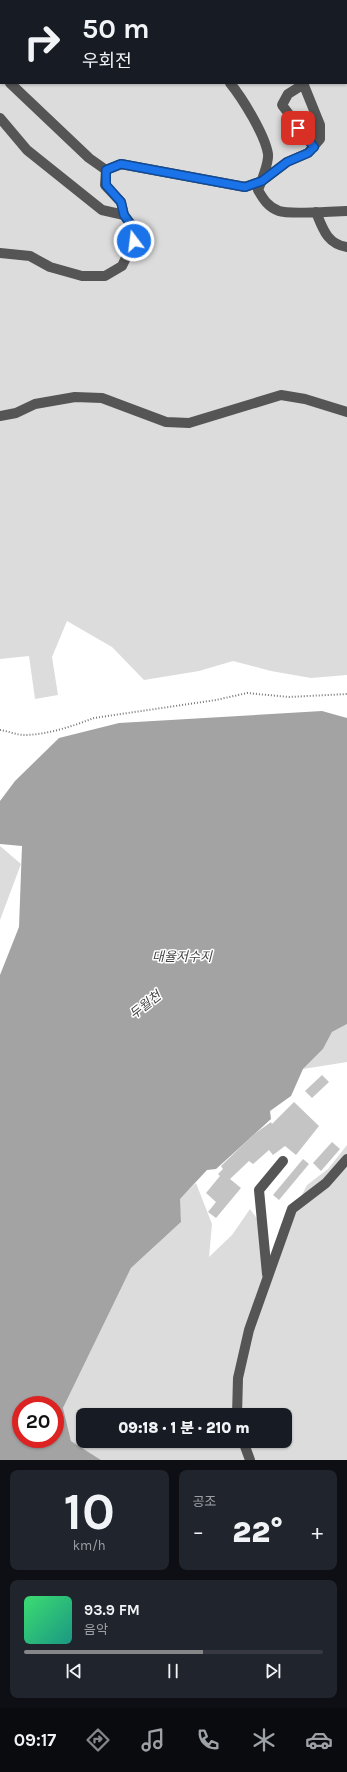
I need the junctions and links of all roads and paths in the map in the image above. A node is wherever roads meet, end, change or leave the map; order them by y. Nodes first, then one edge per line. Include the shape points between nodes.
1 (11, 84) edge
2 (231, 84) edge
3 (302, 84) edge
4 (303, 84) edge
5 (0, 118) edge
6 (314, 147) junction
7 (106, 170) junction
8 (262, 181) junction
9 (347, 211) edge
10 (316, 212) junction
11 (124, 215) junction
12 (347, 247) edge
13 (0, 253) edge
14 (347, 412) edge
15 (0, 416) edge
16 (347, 694) edge
17 (0, 730) edge
18 (347, 1159) edge
19 (283, 1161) dead end
20 (268, 1278) junction
21 (237, 1408) edge
22 (246, 1448) edge
23 (250, 1460) edge

1 - 7 street via 88,158
2 - 8 street via 262,136 268,155
3 - 6 street via 288,94 282,106
4 - 6 street via 320,125 320,139
5 - 11 street via 27,150 102,210
6 - 8 street via 308,153 287,162
7 - 8 street via 121,164 245,187
7 - 11 street via 106,185 121,202
8 - 10 street via 258,190 264,201 280,211
9 - 10 street
10 - 12 street via 325,234 338,246
11 - 13 street via 132,226 134,241 122,266 105,276 82,276 50,267 30,256
14 - 15 street via 305,399 281,395 189,422 166,422 102,398 75,397 35,404 16,414
16 - 17 path via 289,697 247,693 94,718 42,733 24,735
18 - 20 street via 326,1183 292,1209
19 - 20 street via 259,1190
20 - 21 street via 249,1330 238,1378
22 - 23 street

